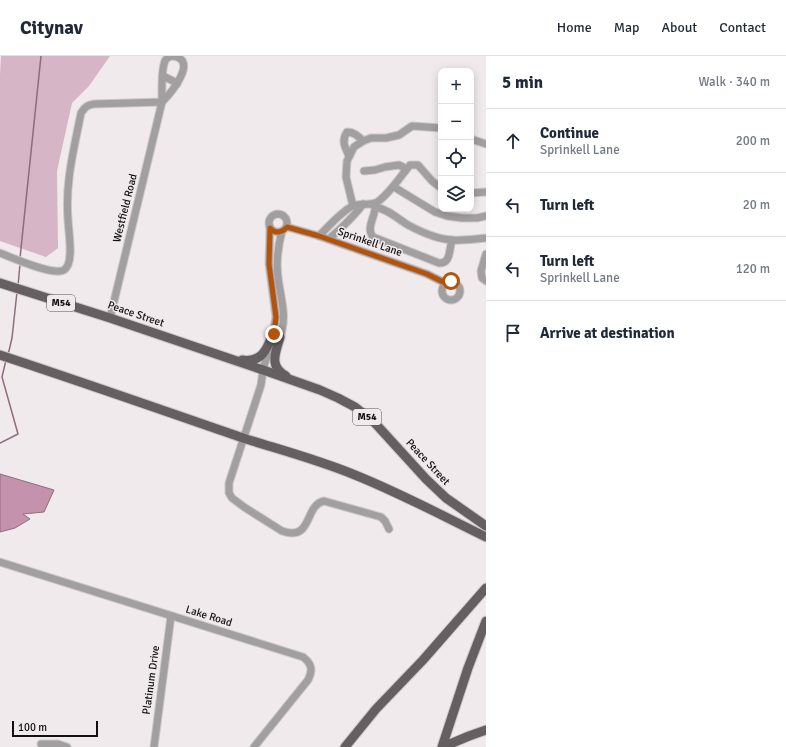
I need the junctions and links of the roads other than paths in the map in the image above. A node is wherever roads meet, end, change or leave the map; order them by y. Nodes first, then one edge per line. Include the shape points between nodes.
1 (176, 56) edge
2 (165, 58) edge
3 (163, 76) junction
4 (177, 84) junction
5 (162, 102) junction
6 (438, 128) edge
7 (474, 140) edge
8 (363, 141) junction
9 (486, 144) edge
10 (349, 156) junction
11 (364, 172) dead end
12 (404, 172) junction
13 (438, 186) edge
14 (394, 187) junction
15 (486, 192) edge
16 (474, 193) edge
17 (363, 204) junction
18 (353, 206) junction
19 (375, 206) junction
20 (486, 216) edge
21 (270, 228) junction
22 (284, 229) junction
23 (319, 236) junction
24 (486, 238) edge
25 (329, 239) junction
26 (452, 240) junction
27 (0, 253) edge
28 (486, 254) edge
29 (486, 281) edge
30 (0, 283) edge
31 (445, 283) dead end
32 (110, 318) junction
33 (277, 335) junction
34 (0, 355) edge
35 (225, 357) junction
36 (266, 371) junction
37 (296, 382) junction
38 (244, 438) junction
39 (486, 526) edge
40 (389, 529) dead end
41 (486, 538) edge
42 (0, 562) edge
43 (486, 588) edge
44 (171, 616) junction
45 (486, 621) edge
46 (486, 730) edge
47 (41, 744) dead end
48 (67, 747) edge
49 (154, 747) edge
50 (254, 747) edge
51 (345, 747) edge
52 (442, 747) edge

1 - 2 street, Westfield Road
1 - 4 street, Westfield Road via 184,66
2 - 3 street, Westfield Road
3 - 4 street
3 - 5 street, Westfield Road
4 - 5 street, Westfield Road
5 - 27 street via 94,104 88,105 81,113 67,190 70,258 69,265 64,270 47,270
5 - 32 street, Westfield Road
6 - 8 street via 412,126 398,135
7 - 9 street
8 - 10 street via 354,146
8 - 10 street via 352,132 347,132 344,143
10 - 18 street via 346,176
11 - 12 street via 399,165 403,167
12 - 13 street via 410,165 418,165
12 - 14 street
14 - 19 street
14 - 20 street via 435,212 447,216
15 - 16 street
17 - 18 street
17 - 19 street
17 - 25 street
18 - 23 street
19 - 26 street via 420,231
19 - 26 street via 370,229 373,237 443,264 448,258
21 - 22 street via 276,232
21 - 22 street via 270,217 278,213 286,217
21 - 33 street via 269,264
22 - 23 street, Sprinkell Lane
22 - 33 street via 279,241 277,264 284,312 283,328
23 - 25 street, Sprinkell Lane
24 - 26 street
25 - 31 street, Sprinkell Lane via 427,274
28 - 29 street via 481,275
30 - 32 main road, Peace Street / M54
32 - 35 main road, Peace Street / M54
33 - 35 main road via 255,360
33 - 36 street
33 - 37 main road via 275,366
34 - 38 main road
35 - 36 main road, Peace Street / M54
36 - 37 main road, Peace Street / M54
36 - 38 street
37 - 39 main road, Peace Street / M54 via 355,407 374,422 446,498
38 - 40 street via 229,493 244,507 282,530 292,533 302,530 316,504 324,501 381,517 386,520
38 - 41 main road via 355,474
42 - 44 street, Lake Road
43 - 51 main road via 376,709
44 - 49 street, Platinum Drive
44 - 50 street, Lake Road via 297,654 307,660 311,669 308,680
45 - 52 main road
46 - 52 main road
47 - 48 street

